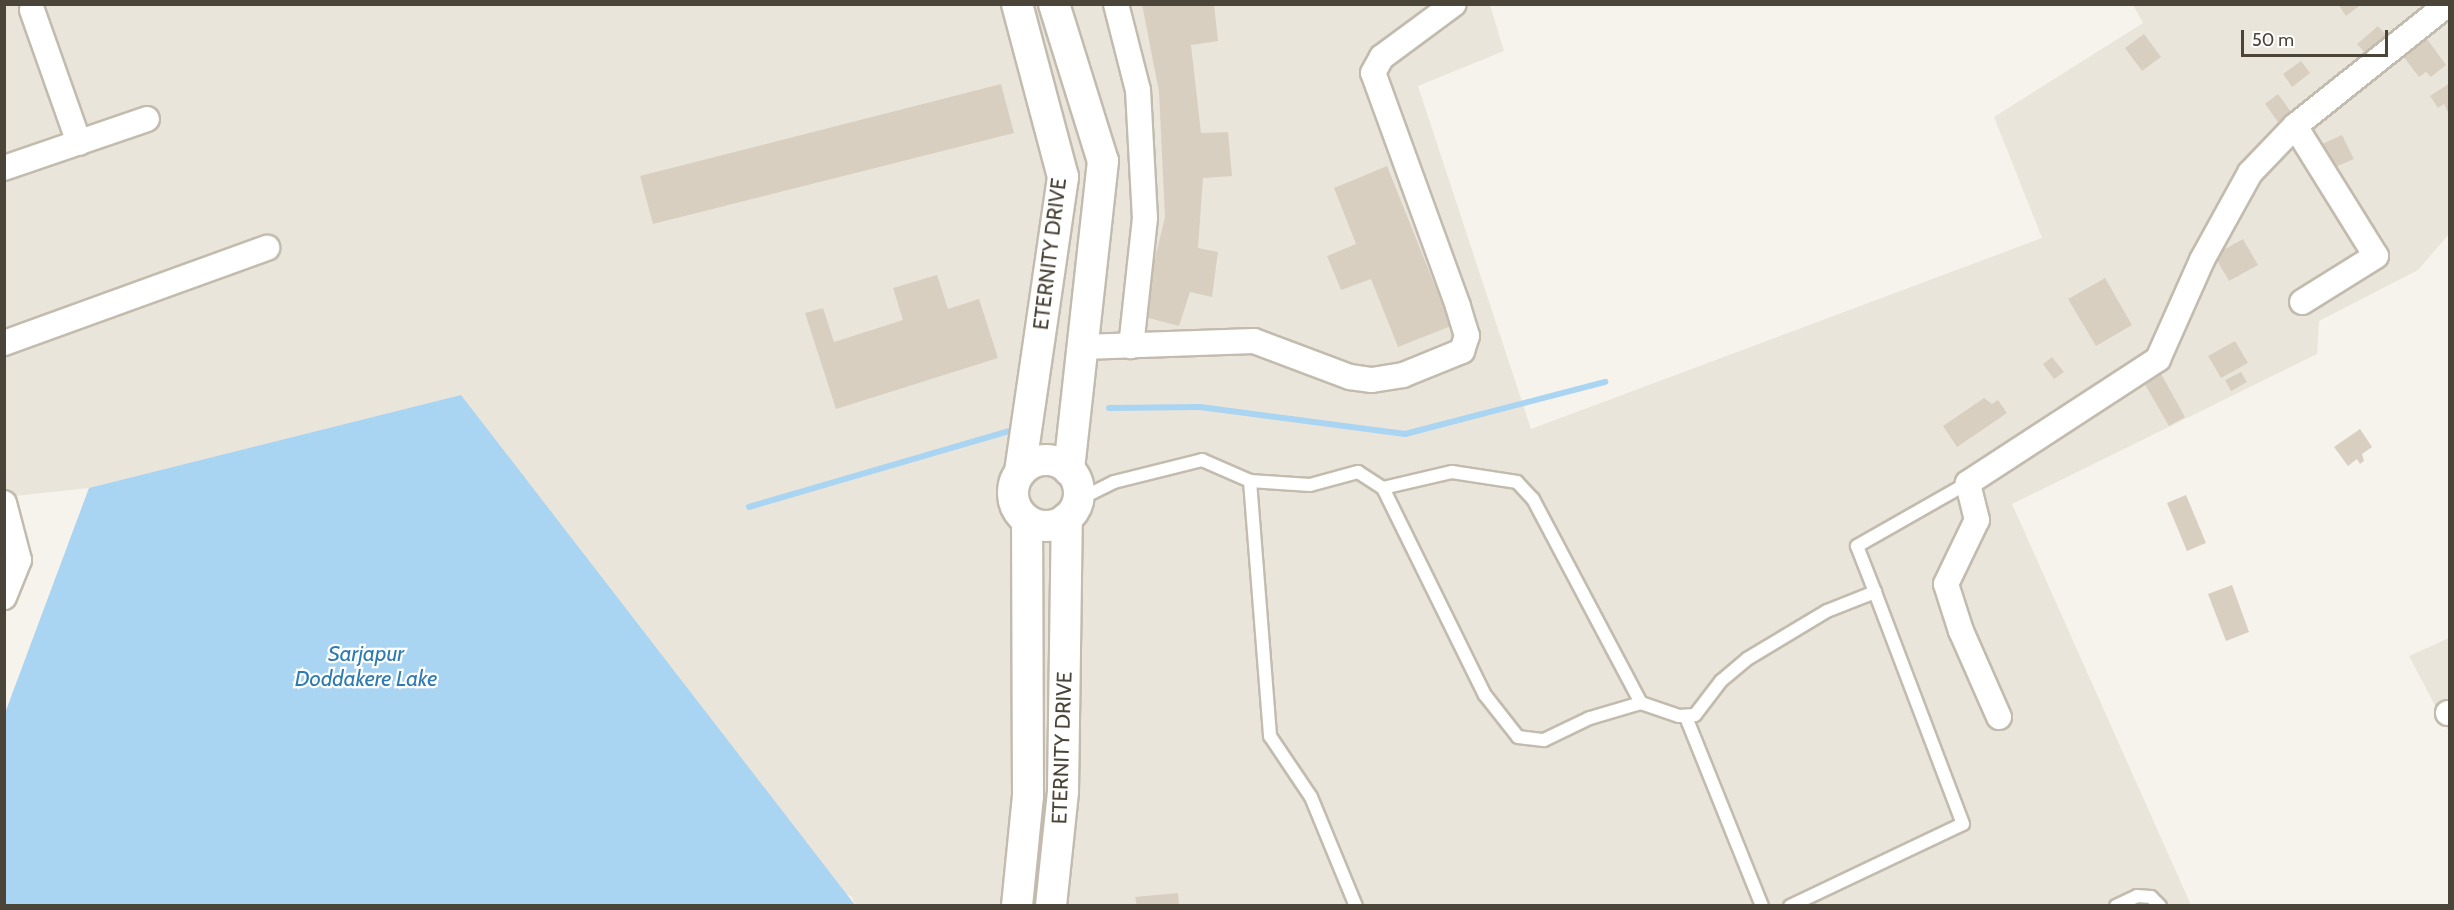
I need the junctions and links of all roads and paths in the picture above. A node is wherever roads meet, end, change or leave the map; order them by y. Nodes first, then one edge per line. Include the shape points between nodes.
1 (1017, 4) edge
2 (1054, 4) edge
3 (1116, 4) edge
4 (1454, 4) edge
5 (2448, 4) edge
6 (32, 10) dead end
7 (1075, 71) junction
8 (1036, 74) junction
9 (147, 119) dead end
10 (2295, 126) junction
11 (79, 142) junction
12 (4, 168) edge
13 (267, 248) dead end
14 (2302, 302) dead end
15 (4, 343) edge
16 (1131, 346) junction
17 (1083, 347) junction
18 (1069, 470) junction
19 (1020, 473) junction
20 (1250, 481) junction
21 (1968, 483) junction
22 (1383, 488) junction
23 (4, 503) edge
24 (1073, 509) junction
25 (1027, 520) junction
26 (1875, 592) junction
27 (4, 597) edge
28 (1641, 703) junction
29 (1686, 717) junction
30 (2000, 717) dead end
31 (1017, 906) edge
32 (1051, 906) edge
33 (1356, 906) edge
34 (1762, 906) edge
35 (1790, 906) edge
36 (2116, 906) edge
37 (2160, 906) edge

1 - 8 street, ETERNITY DRIVE
2 - 7 street, ETERNITY DRIVE
3 - 16 street via 1138,90 1145,218
4 - 16 street via 1382,57 1373,73 1458,306 1467,336 1462,351 1403,375 1372,380 1350,377 1254,341
5 - 10 street
6 - 11 street
7 - 8 street
7 - 17 street, ETERNITY DRIVE via 1103,161
8 - 19 street, ETERNITY DRIVE via 1063,177
9 - 11 street
10 - 14 street via 2376,256
10 - 21 street via 2250,173 2202,260 2158,359
11 - 12 street
13 - 15 street
16 - 17 street
17 - 18 street, ETERNITY DRIVE
18 - 19 street via 1049,460 1028,465
18 - 24 street, ETERNITY DRIVE via 1079,490
19 - 25 street, ETERNITY DRIVE via 1013,493 1014,504
20 - 22 lane via 1310,485 1358,472
20 - 24 lane via 1202,460 1114,482
20 - 33 lane via 1270,736 1311,797
21 - 26 lane via 1857,546
21 - 30 street via 1977,520 1946,584 1961,631
22 - 28 lane via 1452,472 1517,482 1533,499
22 - 28 lane via 1485,695 1518,737 1544,740 1590,718
23 - 27 street via 19,560
24 - 25 street via 1048,526
24 - 32 street, ETERNITY DRIVE via 1063,792
25 - 31 street, ETERNITY DRIVE via 1028,796
26 - 29 lane via 1827,611 1747,659 1721,681 1695,715
26 - 35 lane via 1963,824
28 - 29 lane
29 - 34 lane
36 - 37 lane via 2137,896 2151,897

